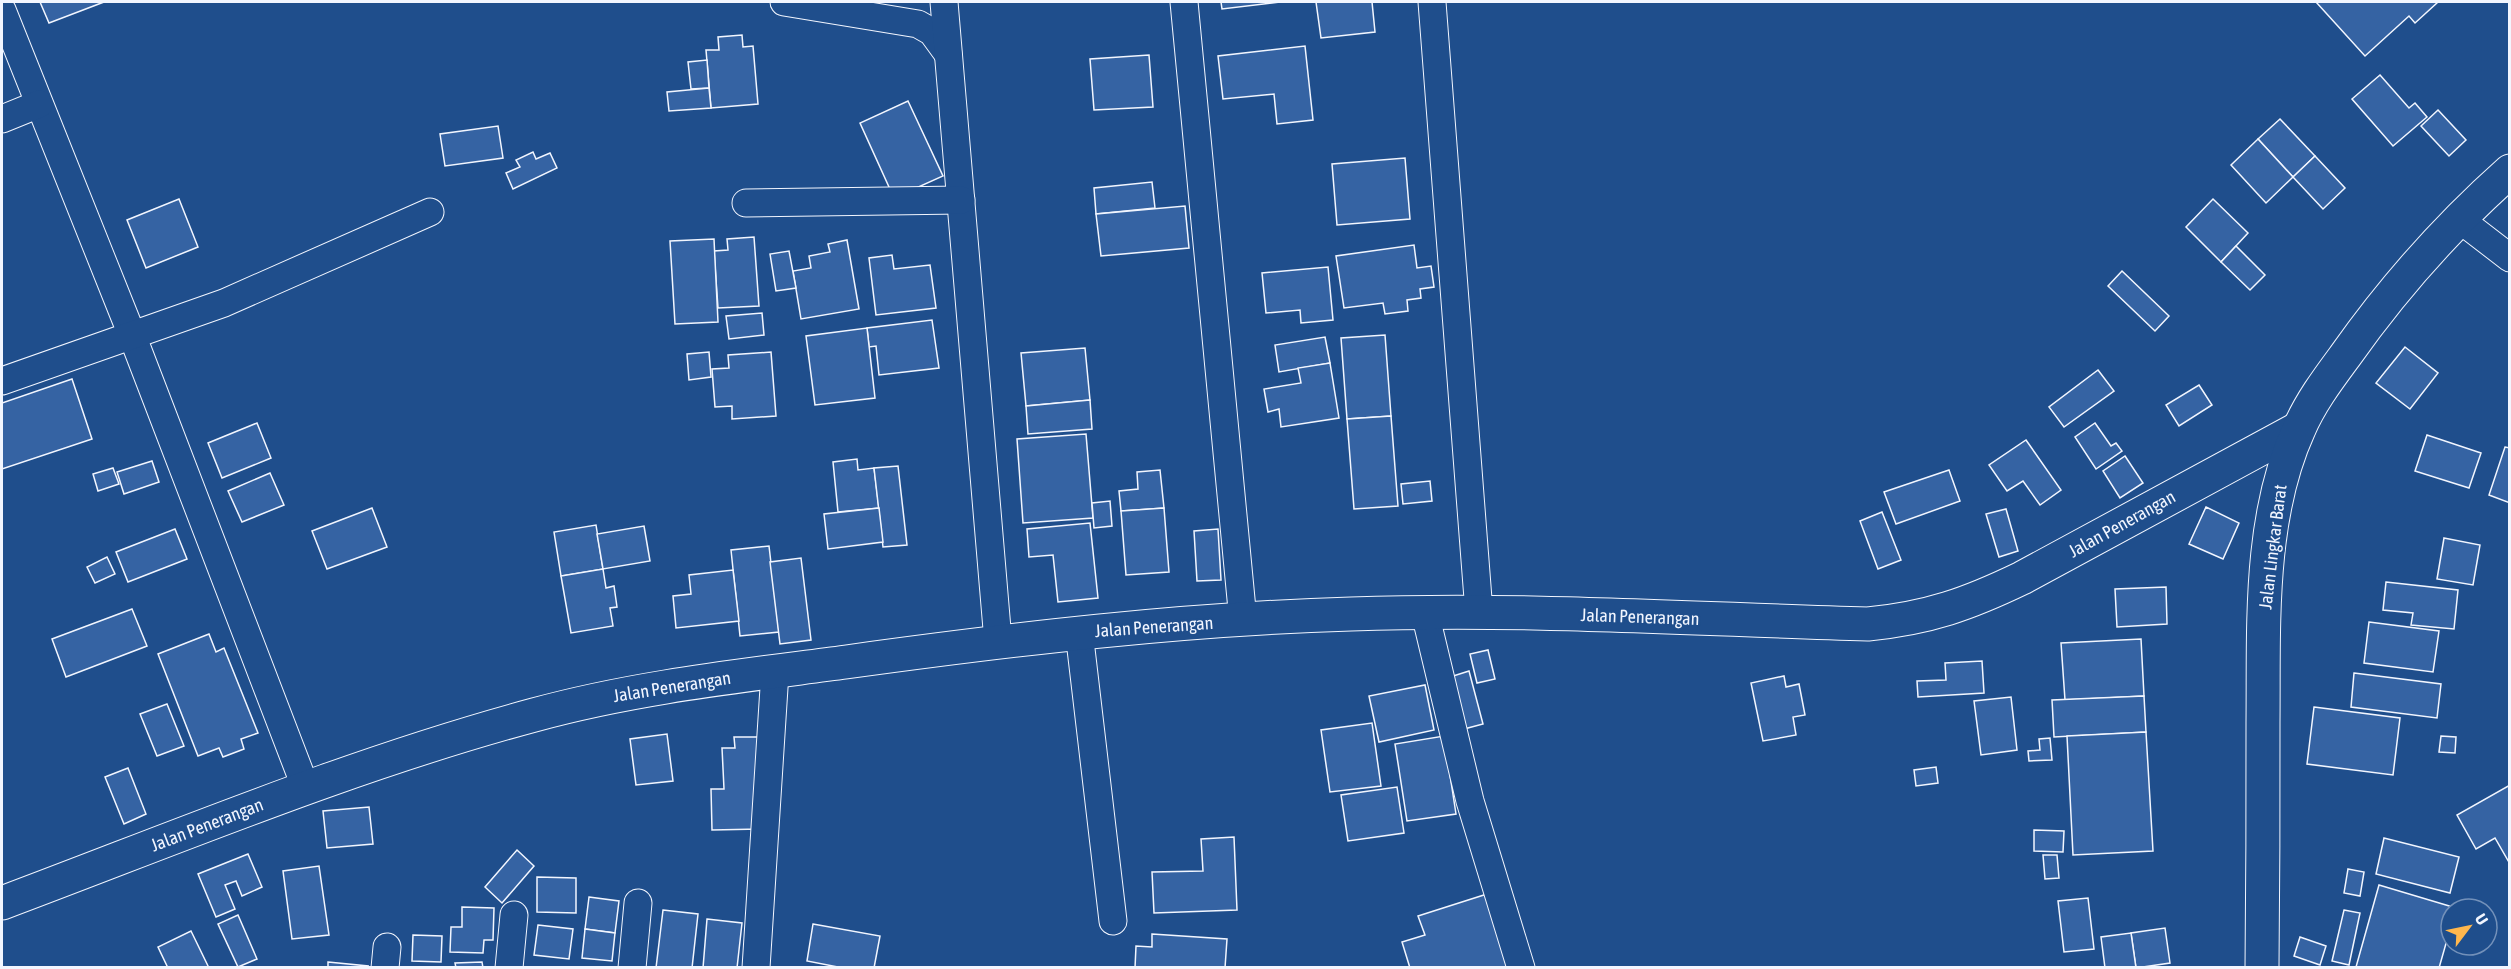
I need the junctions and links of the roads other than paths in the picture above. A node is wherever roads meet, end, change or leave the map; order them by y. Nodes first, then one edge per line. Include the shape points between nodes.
1 (784, 2) edge
2 (944, 2) edge
3 (1184, 2) edge
4 (1432, 2) edge
5 (2, 10) edge
6 (948, 54) junction
7 (39, 104) junction
8 (2, 119) edge
9 (2510, 171) edge
10 (961, 200) junction
11 (746, 203) dead end
12 (430, 212) dead end
13 (2458, 218) junction
14 (2510, 258) edge
15 (132, 335) junction
16 (2, 381) edge
17 (2299, 428) junction
18 (1479, 612) junction
19 (1425, 613) junction
20 (1243, 620) junction
21 (1079, 632) junction
22 (998, 641) junction
23 (775, 672) junction
24 (305, 786) junction
25 (2, 903) edge
26 (638, 903) dead end
27 (514, 915) dead end
28 (1113, 921) dead end
29 (509, 968) edge
30 (633, 968) edge
31 (756, 968) edge
32 (1521, 968) edge
33 (2262, 968) edge

1 - 6 street via 918,24 932,32
2 - 6 street
3 - 20 street
4 - 18 street
5 - 7 street
6 - 10 street
7 - 8 street
7 - 15 street
9 - 13 main road, Jalan Lingkar Barat
10 - 11 street
10 - 22 street
12 - 15 street via 273,284
13 - 14 street
13 - 17 main road, Jalan Lingkar Barat via 2378,309
15 - 16 street
15 - 24 street
17 - 18 main road, Jalan Penerangan via 2022,578 1979,599 1909,620 1868,624
17 - 33 main road, Jalan Lingkar Barat via 2275,507 2264,635
18 - 19 main road, Jalan Penerangan
19 - 20 main road, Jalan Penerangan
19 - 32 street via 1470,801
20 - 21 main road, Jalan Penerangan
21 - 22 main road, Jalan Penerangan
21 - 28 street
22 - 23 main road, Jalan Penerangan
23 - 24 main road, Jalan Penerangan via 671,685 533,715
23 - 31 street
24 - 25 main road, Jalan Penerangan
26 - 30 street
27 - 29 street

